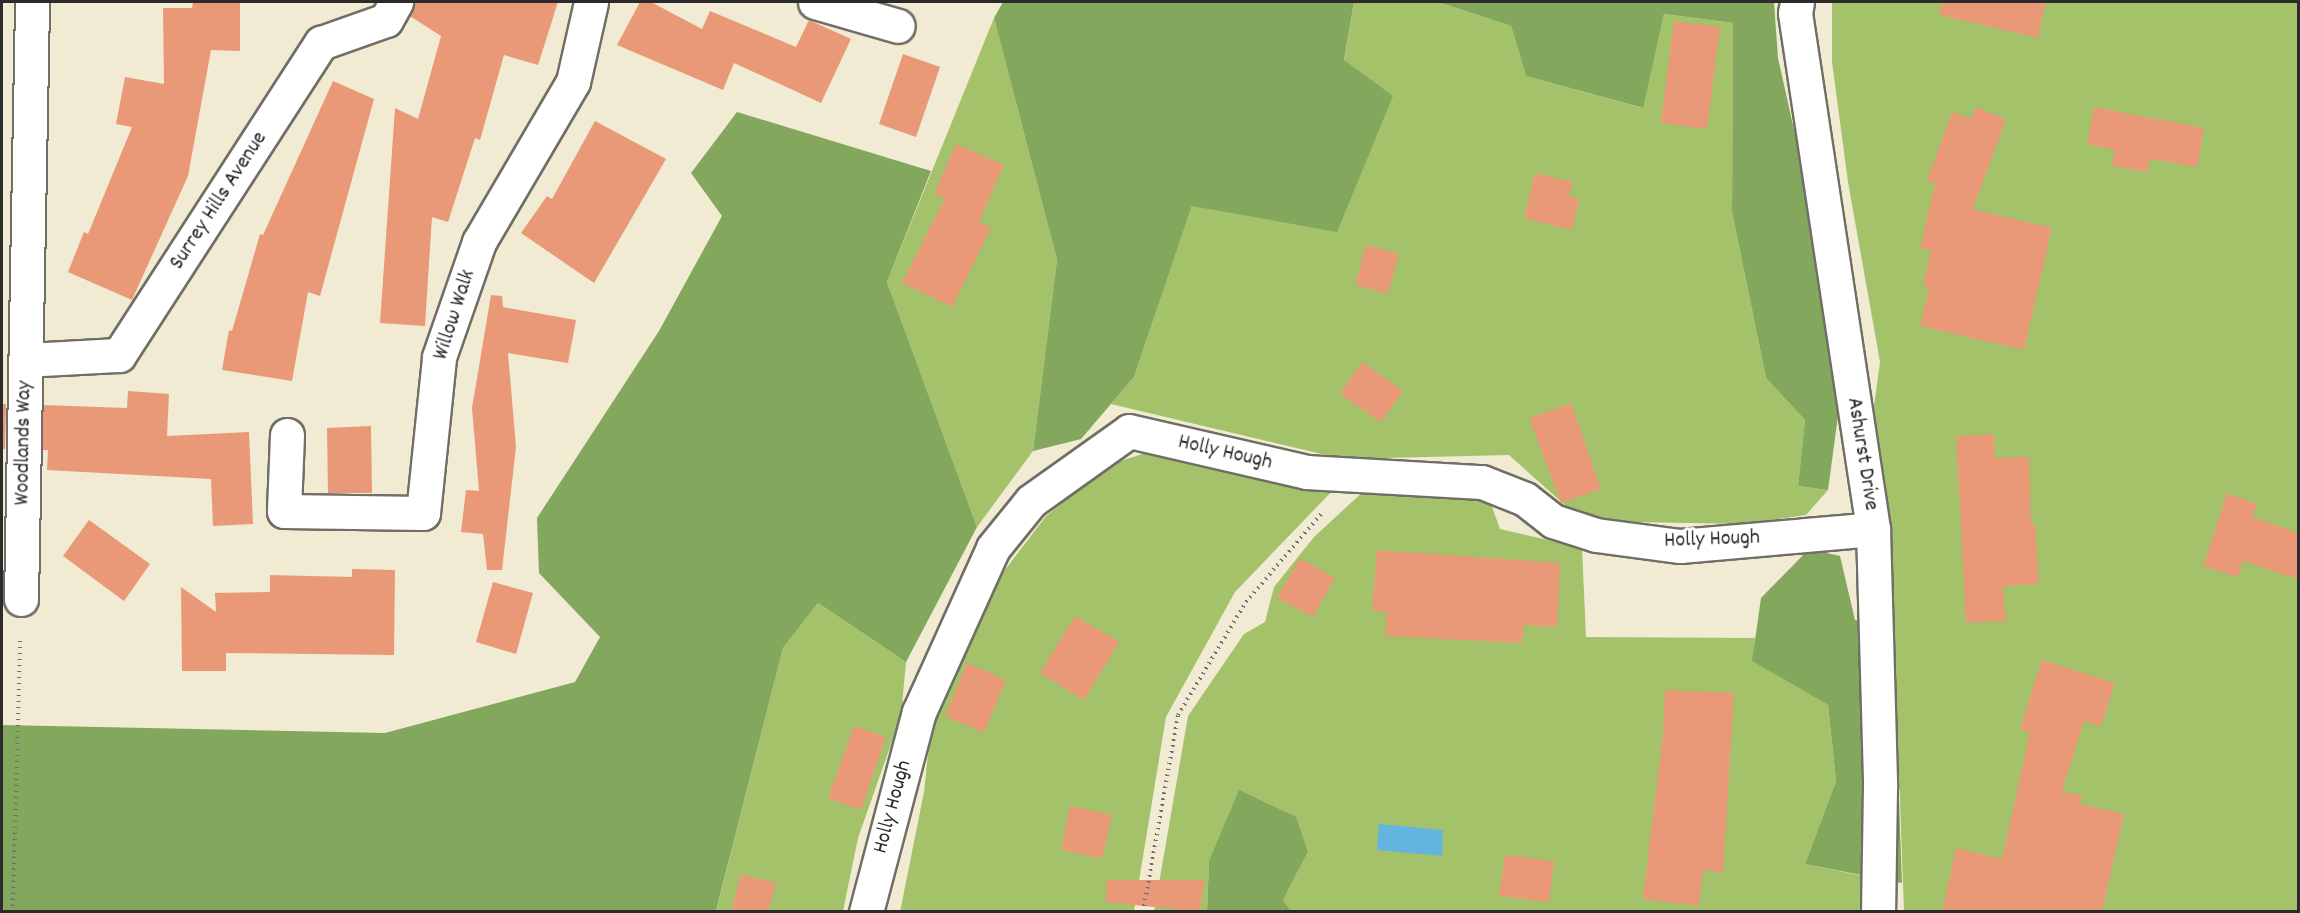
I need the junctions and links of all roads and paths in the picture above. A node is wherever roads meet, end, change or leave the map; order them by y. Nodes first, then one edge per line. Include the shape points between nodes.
1 (32, 2) edge
2 (396, 2) edge
3 (591, 2) edge
4 (815, 2) edge
5 (1797, 2) edge
6 (898, 26) dead end
7 (14, 288) edge
8 (26, 360) junction
9 (287, 435) dead end
10 (1370, 476) junction
11 (1873, 529) junction
12 (21, 599) joint
13 (13, 912) edge
14 (866, 912) edge
15 (1143, 912) edge
16 (1878, 912) edge

1 - 7 street, Woodlands Way
2 - 8 street, Surrey Hills Avenue via 386,20 321,43 119,355
3 - 9 street, Willow Walk via 573,82 479,242 439,357 423,513 284,511
4 - 6 street
5 - 11 street, Ashurst Drive via 1795,13
7 - 8 street, Woodlands Way
8 - 12 street, Woodlands Way
10 - 11 street, Holly Hough via 1482,482 1525,499 1553,521 1596,535 1680,546
10 - 14 street, Holly Hough via 1306,472 1129,431 1031,501 993,548 919,712
10 - 15 path via 1321,514 1246,602 1178,715
11 - 16 street, Ashurst Drive via 1880,787
12 - 13 path

